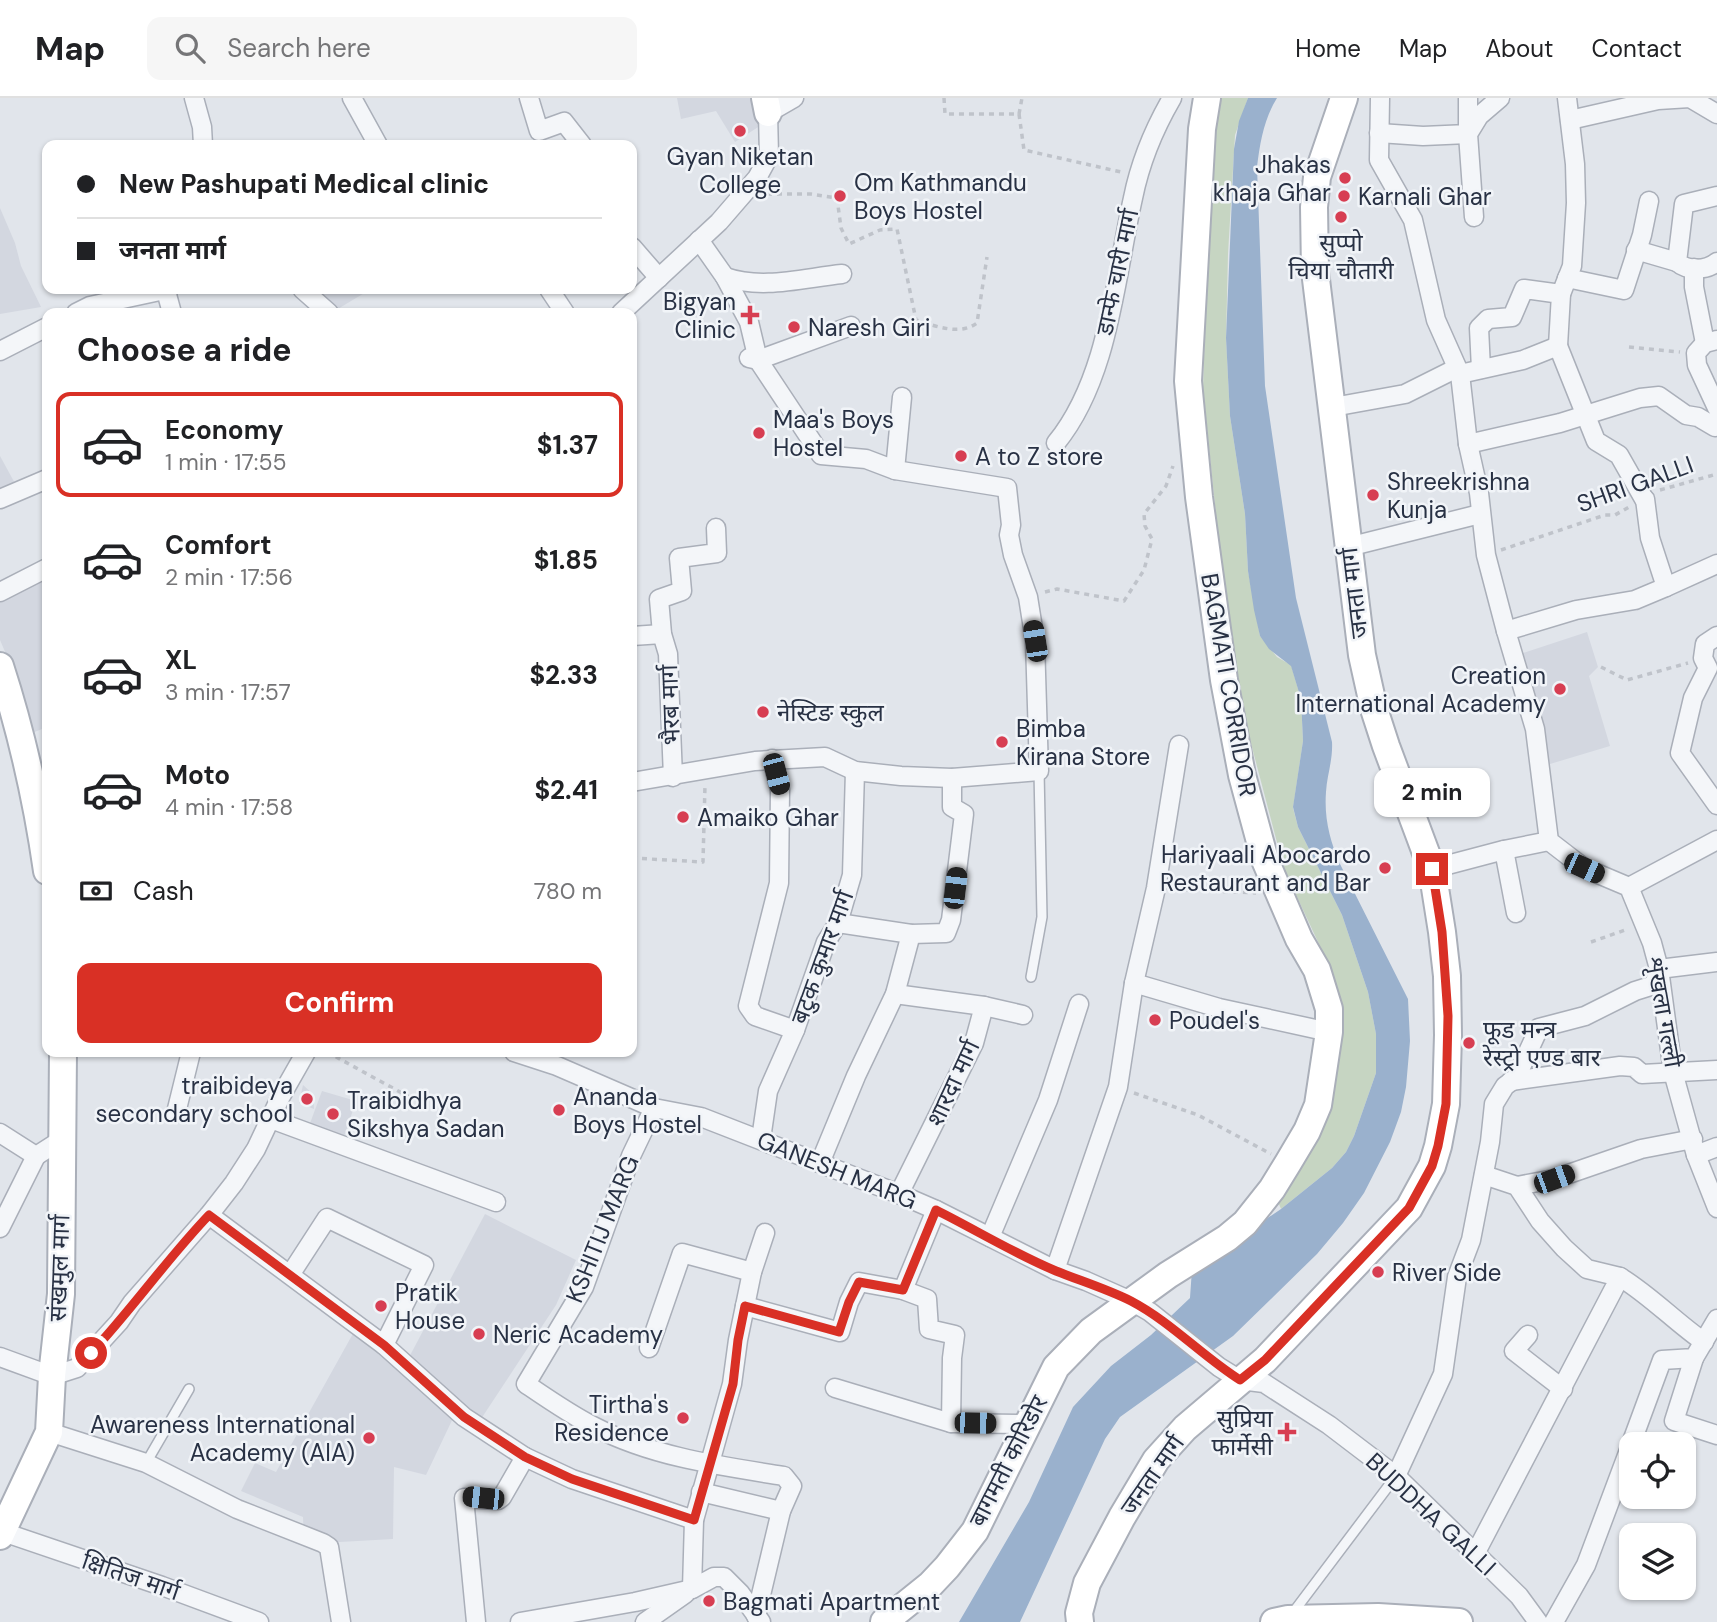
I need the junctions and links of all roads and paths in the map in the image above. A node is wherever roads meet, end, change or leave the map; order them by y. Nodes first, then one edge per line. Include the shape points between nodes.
1 (194, 98) edge
2 (352, 98) edge
3 (529, 98) edge
4 (794, 98) edge
5 (944, 98) edge
6 (1022, 98) edge
7 (1172, 98) edge
8 (1207, 98) edge
9 (1343, 98) edge
10 (1380, 98) edge
11 (1468, 98) edge
12 (1500, 98) edge
13 (1567, 98) edge
14 (1671, 99) edge
15 (767, 105) edge
16 (1019, 114) junction
17 (1717, 114) edge
18 (1570, 120) junction
19 (1379, 133) junction
20 (1468, 134) junction
21 (202, 140) edge
22 (375, 140) edge
23 (578, 140) edge
24 (1141, 167) junction
25 (746, 193) junction
26 (1717, 196) edge
27 (1649, 201) dead end
28 (1474, 217) dead end
29 (699, 240) junction
30 (1636, 250) junction
31 (637, 253) edge
32 (988, 257) dead end
33 (1717, 262) edge
34 (1685, 265) junction
35 (842, 274) dead end
36 (725, 277) junction
37 (659, 278) junction
38 (1564, 286) junction
39 (148, 294) edge
40 (308, 294) edge
41 (86, 308) edge
42 (323, 308) edge
43 (626, 308) edge
44 (851, 326) dead end
45 (42, 330) edge
46 (1706, 345) edge
47 (1558, 346) junction
48 (1629, 347) dead end
49 (0, 351) edge
50 (753, 359) junction
51 (1481, 369) junction
52 (1458, 371) junction
53 (902, 397) dead end
54 (1333, 407) junction
55 (1717, 408) edge
56 (1585, 414) junction
57 (1717, 419) edge
58 (1056, 443) dead end
59 (1468, 444) junction
60 (1173, 458) dead end
61 (895, 470) junction
62 (1717, 474) edge
63 (42, 481) edge
64 (0, 499) edge
65 (1644, 499) junction
66 (1480, 514) junction
67 (716, 528) dead end
68 (1348, 547) junction
69 (1486, 555) junction
70 (1717, 564) edge
71 (42, 571) edge
72 (1667, 587) junction
73 (0, 592) edge
74 (1028, 597) junction
75 (1506, 631) junction
76 (662, 634) junction
77 (637, 636) edge
78 (1711, 651) edge
79 (0, 666) edge
80 (1601, 667) dead end
81 (10, 727) edge
82 (1179, 745) dead end
83 (772, 759) junction
84 (705, 769) junction
85 (855, 771) junction
86 (1039, 771) junction
87 (673, 776) junction
88 (953, 778) junction
89 (637, 781) edge
90 (1717, 805) edge
91 (42, 807) edge
92 (1717, 840) edge
93 (1549, 841) junction
94 (1504, 850) junction
95 (637, 858) edge
96 (1432, 869) junction
97 (1273, 878) junction
98 (1629, 887) junction
99 (1157, 888) junction
100 (1516, 913) dead end
101 (838, 923) junction
102 (1643, 924) junction
103 (911, 934) junction
104 (1591, 942) dead end
105 (1717, 962) edge
106 (1659, 969) junction
107 (1031, 977) dead end
108 (1134, 983) junction
109 (895, 994) junction
110 (1079, 1004) dead end
111 (984, 1006) junction
112 (1023, 1015) dead end
113 (795, 1030) junction
114 (1329, 1032) junction
115 (62, 1057) edge
116 (190, 1057) edge
117 (303, 1057) edge
118 (336, 1057) edge
119 (559, 1059) edge
120 (1717, 1070) edge
121 (1674, 1072) junction
122 (1511, 1081) junction
123 (1118, 1087) junction
124 (411, 1098) dead end
125 (654, 1108) junction
126 (176, 1113) dead end
127 (271, 1119) junction
128 (0, 1133) edge
129 (61, 1139) junction
130 (761, 1139) junction
131 (1694, 1147) junction
132 (1717, 1147) edge
133 (36, 1156) junction
134 (820, 1163) junction
135 (1288, 1163) junction
136 (1484, 1175) junction
137 (1517, 1186) junction
138 (899, 1194) junction
139 (496, 1202) dead end
140 (1717, 1209) edge
141 (936, 1210) junction
142 (209, 1215) junction
143 (0, 1228) edge
144 (765, 1233) dead end
145 (990, 1237) junction
146 (1055, 1270) junction
147 (752, 1272) junction
148 (290, 1275) junction
149 (1620, 1277) junction
150 (903, 1290) junction
151 (745, 1306) junction
152 (1140, 1307) junction
153 (1717, 1318) edge
154 (1528, 1335) dead end
155 (1704, 1342) junction
156 (384, 1345) junction
157 (649, 1348) dead end
158 (0, 1357) edge
159 (1694, 1358) junction
160 (1230, 1373) junction
161 (52, 1376) junction
162 (835, 1388) dead end
163 (189, 1389) dead end
164 (1563, 1389) junction
165 (951, 1423) junction
166 (1026, 1424) junction
167 (49, 1432) junction
168 (1635, 1432) edge
169 (1717, 1435) edge
170 (525, 1457) junction
171 (146, 1463) junction
172 (709, 1464) junction
173 (1396, 1476) junction
174 (1619, 1476) edge
175 (701, 1492) junction
176 (781, 1511) junction
177 (694, 1520) junction
178 (3, 1529) edge
179 (1475, 1554) junction
180 (692, 1589) junction
181 (225, 1617) edge
182 (759, 1619) edge
183 (1281, 1621) edge
184 (259, 1622) edge
185 (341, 1622) edge
186 (476, 1622) edge
187 (520, 1622) edge
188 (645, 1622) edge
189 (884, 1622) edge
190 (1080, 1622) edge
191 (1460, 1622) edge
192 (1538, 1622) edge
193 (1554, 1622) edge

1 - 21 street
2 - 22 street
3 - 23 street via 539,131 564,122
4 - 15 street
5 - 16 path via 945,114
6 - 16 path
7 - 24 street, डान्फे चारी मार्ग
8 - 97 main road, BAGMATI CORRIDOR via 1188,381 1202,525 1234,740
9 - 54 main road, जनता मार्ग via 1317,177 1314,207 1315,271
10 - 19 street
11 - 20 street
12 - 20 street via 1479,116
13 - 18 street
14 - 17 street via 1690,98
14 - 18 street
15 - 25 street via 769,156
16 - 24 path via 1024,150 1130,174
18 - 38 street via 1577,188 1572,266
19 - 20 street
19 - 52 street via 1380,160 1413,220 1436,320
20 - 28 street
24 - 58 street, डान्फे चारी मार्ग via 1095,367 1068,428
25 - 29 street
25 - 32 path via 836,198 849,244 880,230 897,229 916,320 946,329 969,330 977,323
26 - 34 street via 1684,204
27 - 30 street
29 - 36 street
29 - 37 street
30 - 34 street
30 - 38 street via 1624,290
31 - 37 street
33 - 34 street via 1710,268
34 - 46 street
35 - 36 street via 767,284
36 - 50 street via 749,322
37 - 43 street
38 - 47 street
38 - 51 street via 1524,289 1512,317 1488,319 1479,328
39 - 41 street
40 - 42 street
44 - 50 street
45 - 49 street
46 - 48 path
46 - 55 street via 1697,365
47 - 51 street
47 - 56 street
50 - 61 street via 821,454 866,459
51 - 52 street
52 - 54 street via 1405,394
52 - 59 street
53 - 61 street
54 - 68 main road, जनता मार्ग
56 - 57 street via 1659,396 1686,415 1715,426
56 - 59 street
56 - 65 street via 1596,441 1619,455
59 - 66 street
60 - 74 path via 1166,486 1144,514 1152,539 1143,570 1124,601 1056,589
61 - 74 street via 1007,488 1011,545
62 - 65 path, SHRI GALLI via 1661,489
63 - 64 street
65 - 69 path, SHRI GALLI via 1615,515
65 - 72 street via 1650,538
66 - 68 street
66 - 69 street
67 - 76 street, भैरब मार्ग via 717,553 679,558 682,591 659,599
68 - 96 main road, जनता मार्ग via 1374,709
69 - 75 street
70 - 72 street
71 - 73 street
72 - 75 street via 1635,600 1576,610
74 - 86 street via 1038,675
75 - 93 street via 1538,741
76 - 77 street
76 - 87 street, भैरब मार्ग via 668,654
78 - 80 path via 1627,680
78 - 90 street via 1693,698 1680,753
79 - 81 main road
81 - 91 main road
82 - 99 street
83 - 84 street
83 - 85 street via 825,757
83 - 113 street via 780,790 779,883 748,1006 755,1016
84 - 87 street
84 - 95 path via 703,862
85 - 88 street
85 - 101 street, बटुक कुमार मार्ग via 852,875
86 - 88 street
86 - 107 lane via 1042,917
87 - 89 street
88 - 103 street via 952,807 964,814 951,920 946,933
92 - 98 street
93 - 94 street
93 - 98 street via 1584,868
94 - 96 street
94 - 100 street
96 - 160 main road, जनता मार्ग via 1447,976 1448,1035 1446,1104 1432,1166 1409,1208 1265,1360
97 - 99 path via 1256,893
97 - 114 main road, BAGMATI CORRIDOR via 1317,970 1329,1009
98 - 102 street, शृंखला गल्ली
99 - 108 street
101 - 103 street
101 - 113 street, बटुक कुमार मार्ग via 826,942
102 - 104 path
102 - 106 street, शृंखला गल्ली
103 - 109 street
105 - 106 street
106 - 121 street, शृंखला गल्ली
106 - 122 street via 1654,985 1585,1016 1539,1028
108 - 114 street via 1219,1008
108 - 123 street
109 - 111 street
109 - 134 street
110 - 145 street via 1048,1100
111 - 112 street, शारदा मार्ग
111 - 138 street, शारदा मार्ग via 974,1043
113 - 130 street, बटुक कुमार मार्ग via 768,1091
114 - 135 main road, BAGMATI CORRIDOR via 1318,1105
115 - 129 main road, संखमुल मार्ग
116 - 126 street
117 - 127 street
118 - 124 path
119 - 125 street, GANESH MARG
120 - 121 street
121 - 122 street via 1642,1074 1634,1067 1620,1066
121 - 131 street, शृंखला गल्ली
122 - 136 street via 1494,1104
123 - 135 path via 1198,1115
123 - 146 street
125 - 130 street, GANESH MARG via 701,1116
125 - 172 street, KSHITIJ MARG via 631,1156 584,1287 526,1384 596,1428 652,1450
127 - 139 street
127 - 142 street via 256,1149
128 - 133 street
129 - 133 street
129 - 161 main road, संखमुल मार्ग via 61,1294
130 - 134 street, GANESH MARG
131 - 132 street
131 - 137 street via 1641,1149 1554,1179
131 - 140 street, शृंखला गल्ली
133 - 143 street
134 - 138 street, GANESH MARG
135 - 152 main road, BAGMATI CORRIDOR via 1239,1228
136 - 137 street
136 - 173 street via 1471,1240 1457,1277 1443,1374
137 - 149 street via 1540,1221 1587,1269
138 - 141 street, GANESH MARG
141 - 145 street, GANESH MARG
141 - 150 street
142 - 148 street
142 - 161 street via 77,1368
144 - 147 street
145 - 146 street, GANESH MARG
146 - 152 street, GANESH MARG
147 - 151 street
147 - 157 street via 681,1253
148 - 156 street
148 - 156 street via 327,1218 424,1265
149 - 155 street via 1646,1292
149 - 164 street
150 - 151 street via 859,1282 839,1332
150 - 165 street via 927,1299 929,1329 955,1335
151 - 172 street via 733,1384
152 - 160 street, GANESH MARG
152 - 166 main road, बागमती कोरिडोर via 1091,1331 1056,1367
153 - 155 street
154 - 164 street via 1514,1351
155 - 159 street
156 - 170 street via 464,1417
158 - 161 street
159 - 168 street via 1662,1360
159 - 169 street via 1674,1421
160 - 173 street, BUDDHA GALLI via 1264,1383
160 - 190 main road, जनता मार्ग via 1156,1461 1122,1517 1087,1583
161 - 167 main road, संखमुल मार्ग
162 - 165 street
163 - 171 lane
164 - 179 street
165 - 166 street
166 - 189 main road, बागमती कोरिडोर via 975,1531 930,1585
167 - 171 street
167 - 178 main road, संखमुल मार्ग
170 - 177 street via 572,1479
170 - 186 street via 498,1500 464,1498
171 - 185 street via 237,1509 329,1547
172 - 175 street
172 - 176 street via 784,1476 792,1486
173 - 179 street, BUDDHA GALLI
173 - 183 lane
174 - 193 street via 1586,1565
175 - 176 street
175 - 177 street
176 - 182 street
177 - 180 street
178 - 181 street, क्षितिज मार्ग via 162,1586
179 - 192 street, BUDDHA GALLI
180 - 182 street via 703,1581 724,1577
180 - 187 street
180 - 188 street
181 - 184 street, क्षितिज मार्ग
183 - 191 main road via 1378,1617

